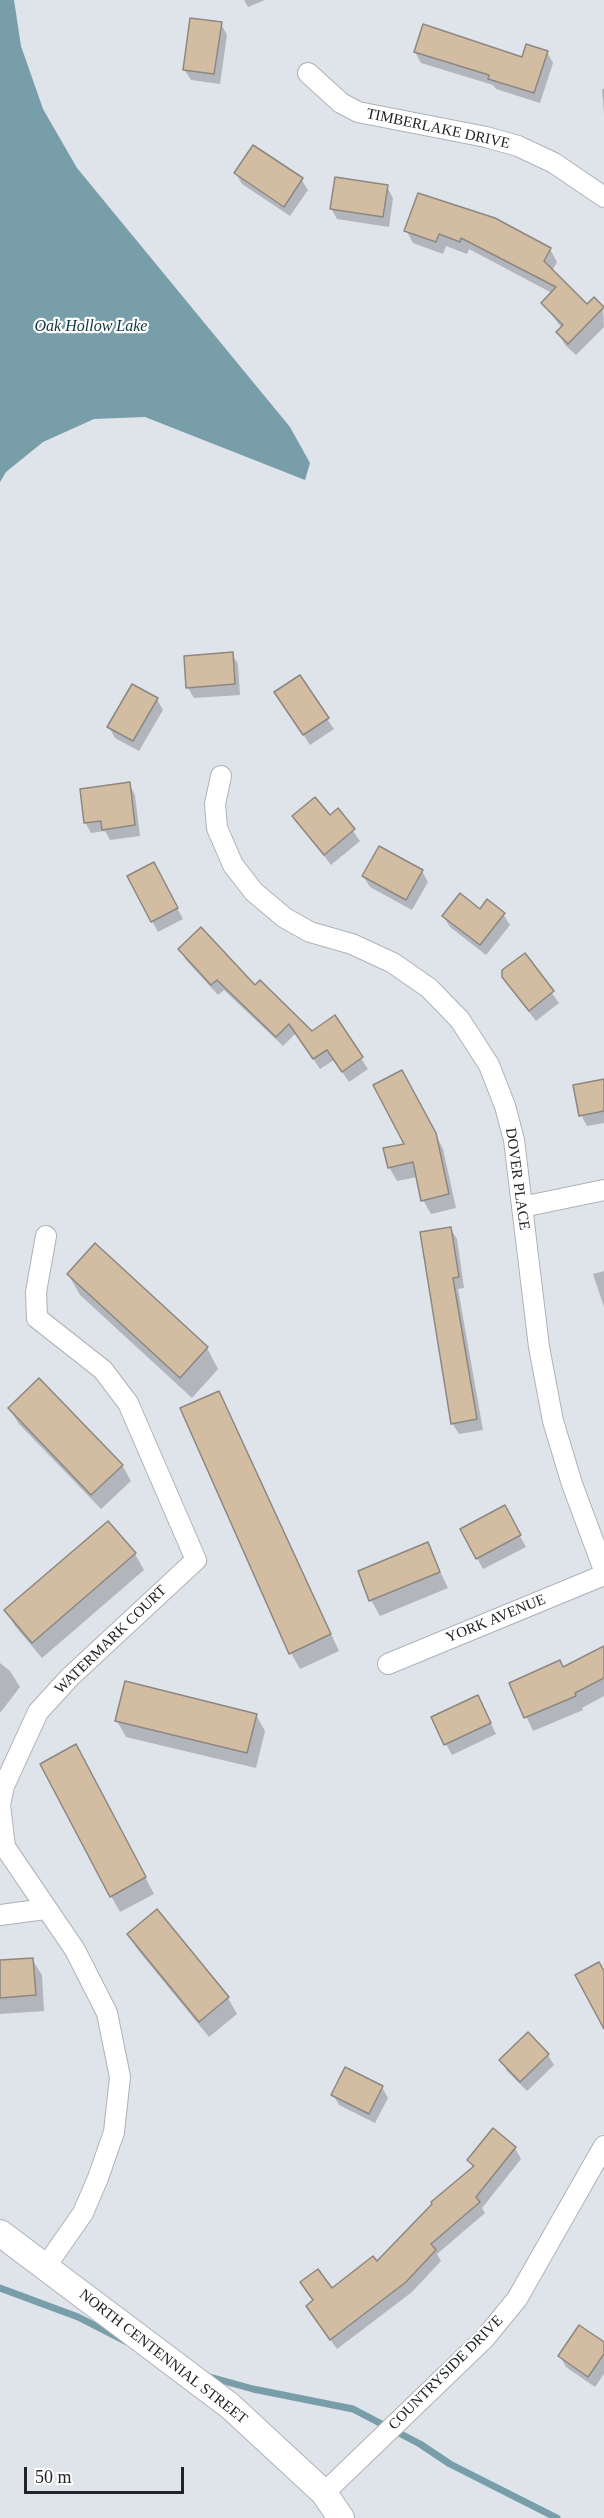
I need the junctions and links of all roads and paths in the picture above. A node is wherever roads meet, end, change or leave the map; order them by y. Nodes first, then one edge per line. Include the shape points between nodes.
1 (308, 73) dead end
2 (604, 197) edge
3 (221, 776) dead end
4 (604, 1190) edge
5 (522, 1207) junction
6 (46, 1236) dead end
7 (604, 1570) edge
8 (604, 1575) edge
9 (388, 1664) dead end
10 (2, 1787) edge
11 (45, 1909) junction
12 (0, 1915) edge
13 (604, 2146) edge
14 (0, 2233) edge
15 (46, 2266) junction
16 (324, 2493) junction
17 (341, 2518) edge

1 - 2 street, TIMBERLAKE DRIVE via 341,103 358,112 518,146
3 - 5 street, DOVER PLACE via 215,804 217,828 233,865 254,892 280,915 310,932 352,944 393,963 429,988 460,1020 489,1065 506,1106
4 - 5 street
5 - 7 street, DOVER PLACE via 538,1347 553,1421
6 - 10 street, WATERMARK COURT via 36,1292 37,1318 103,1370 128,1403 196,1560 70,1677 38,1712
8 - 9 street, YORK AVENUE
10 - 11 street, WATERMARK COURT via 5,1847
11 - 12 street
11 - 15 street, WATERMARK COURT via 75,1950 107,2013 120,2077 114,2132 98,2178 83,2213
13 - 16 street, COUNTRYSIDE DRIVE via 517,2299 485,2338
14 - 15 street, NORTH CENTENNIAL STREET
15 - 16 street, NORTH CENTENNIAL STREET via 230,2406
16 - 17 street, NORTH CENTENNIAL STREET

